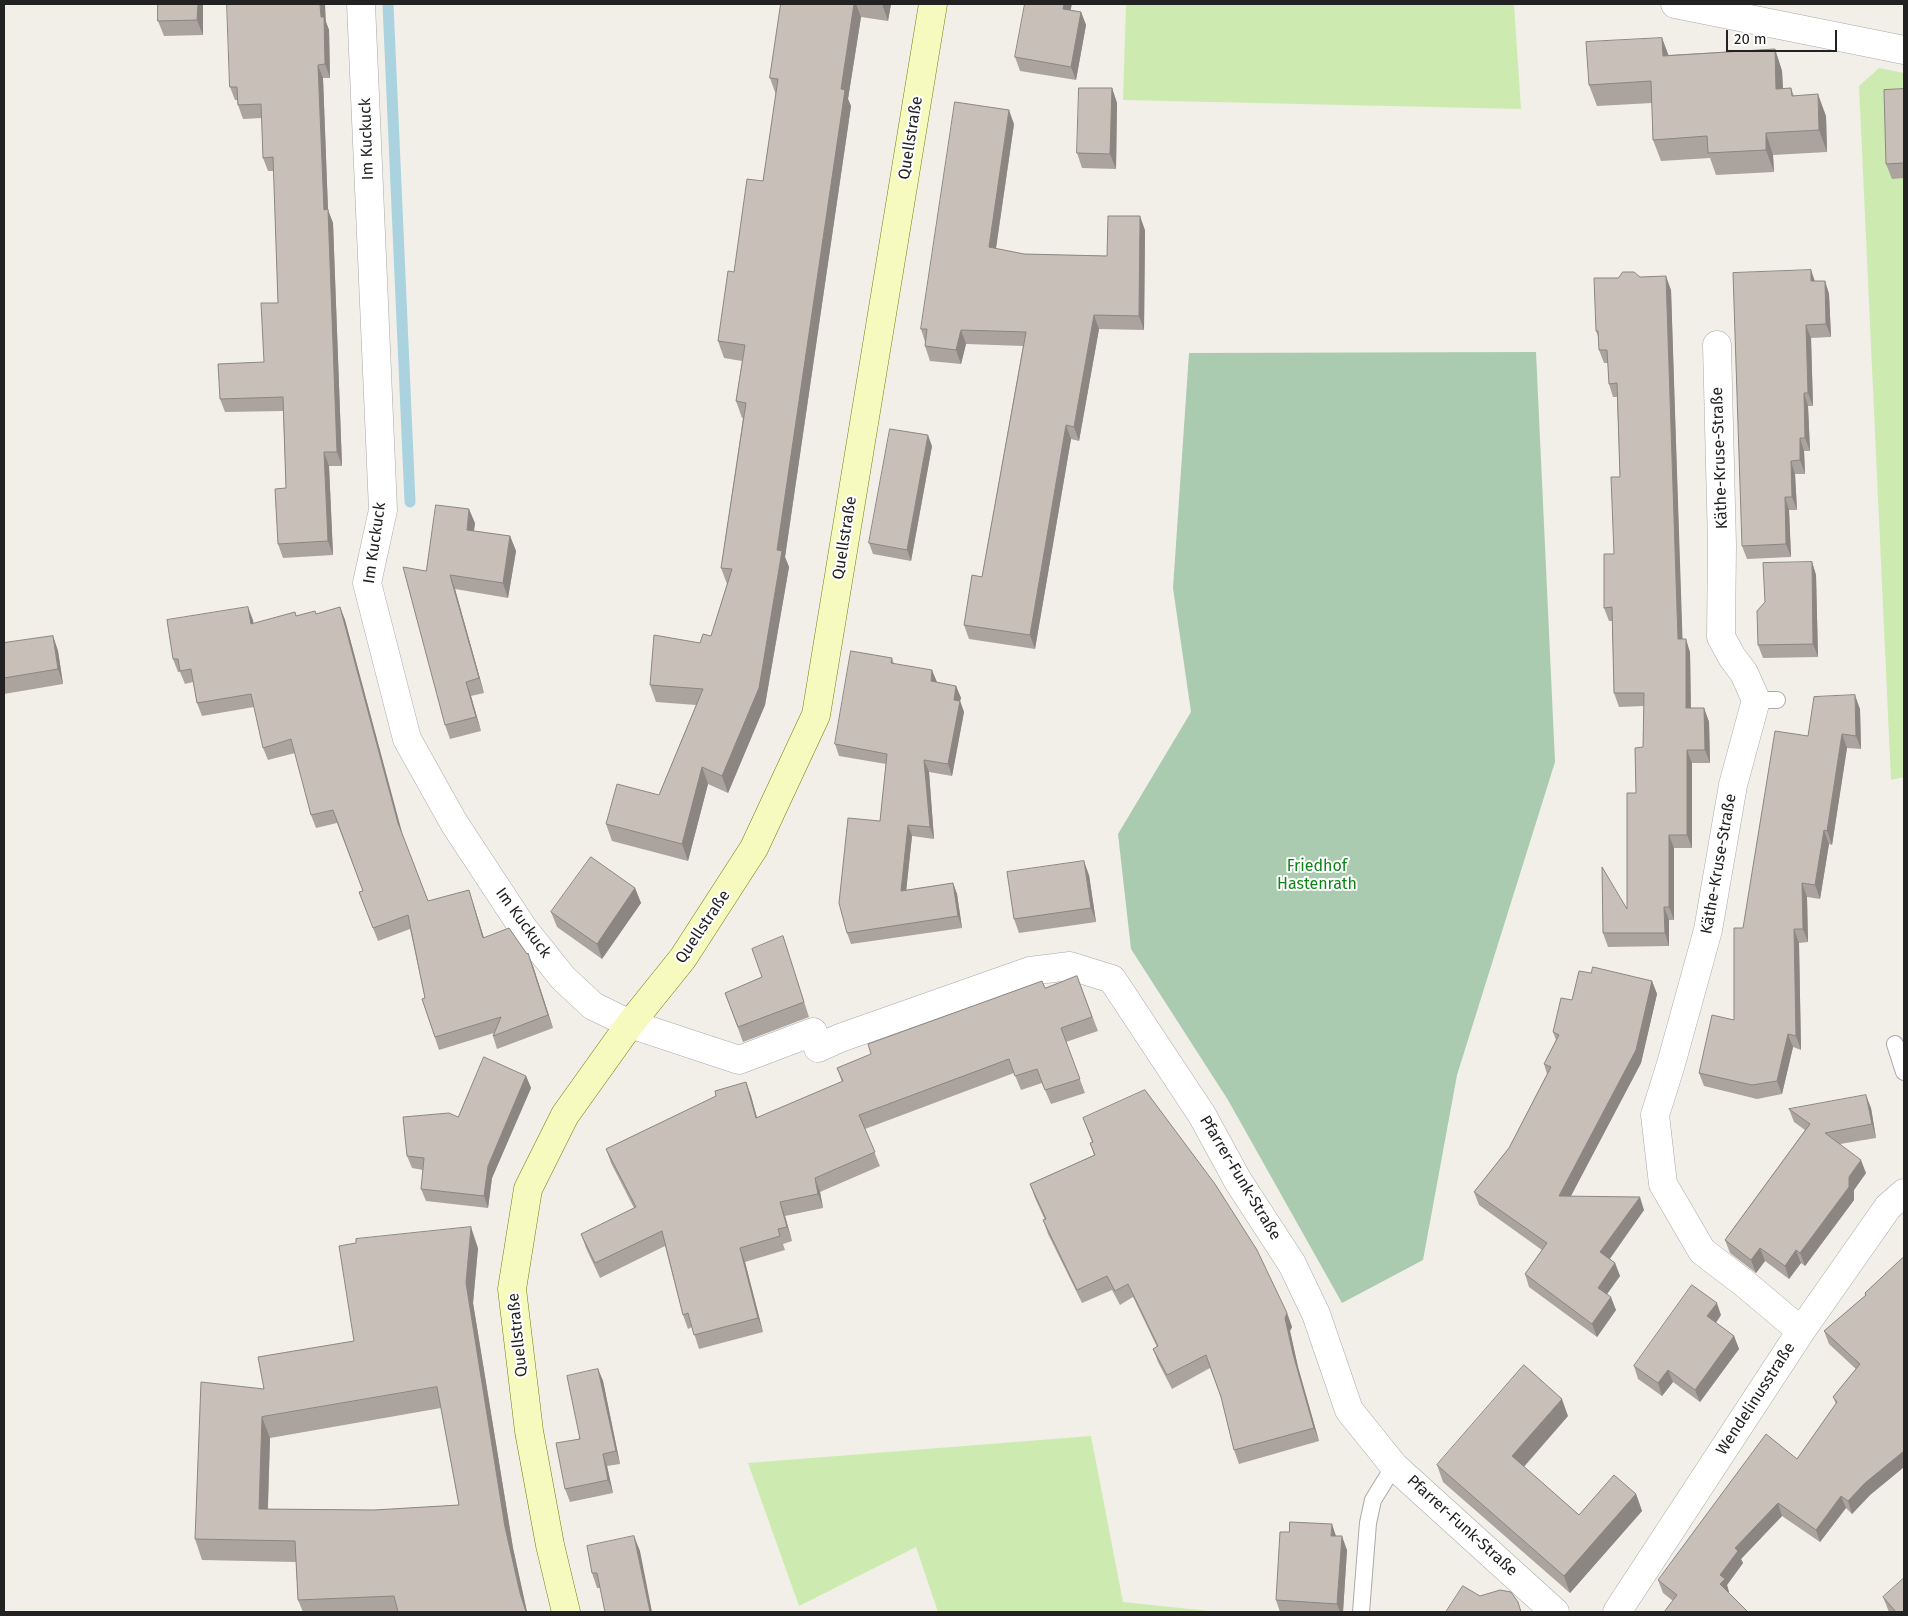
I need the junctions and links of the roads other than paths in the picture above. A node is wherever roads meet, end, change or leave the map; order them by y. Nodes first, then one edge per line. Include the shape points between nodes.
1 (361, 4) edge
2 (933, 4) edge
3 (1675, 4) edge
4 (1904, 50) edge
5 (1717, 345) dead end
6 (630, 1024) junction
7 (1896, 1044) dead end
8 (1904, 1072) edge
9 (1904, 1193) edge
10 (1801, 1331) junction
11 (1394, 1466) junction
12 (566, 1612) edge
13 (1362, 1612) edge
14 (1555, 1612) edge
15 (1617, 1612) edge

1 - 6 street, Im Kuckuck via 383,510 367,583 407,740 454,823 523,928 563,978 593,1006
2 - 6 main road, Quellstraße via 816,715 754,848 683,958
3 - 4 street
5 - 10 street, Käthe-Kruse-Straße via 1721,637 1732,657 1767,700 1733,784 1708,930 1655,1115 1663,1184 1702,1251
6 - 11 street, Pfarrer-Funk-Straße via 739,1060 813,1032 818,1048 1030,971 1070,966 1112,979 1202,1115 1238,1181 1292,1264 1316,1314 1349,1410
6 - 12 main road, Quellstraße via 565,1115 528,1189 512,1289 529,1431
7 - 8 lane
9 - 10 street, Wendelinusstraße via 1888,1207
10 - 15 street, Wendelinusstraße
11 - 13 lane via 1373,1500 1368,1523
11 - 14 street, Pfarrer-Funk-Straße

